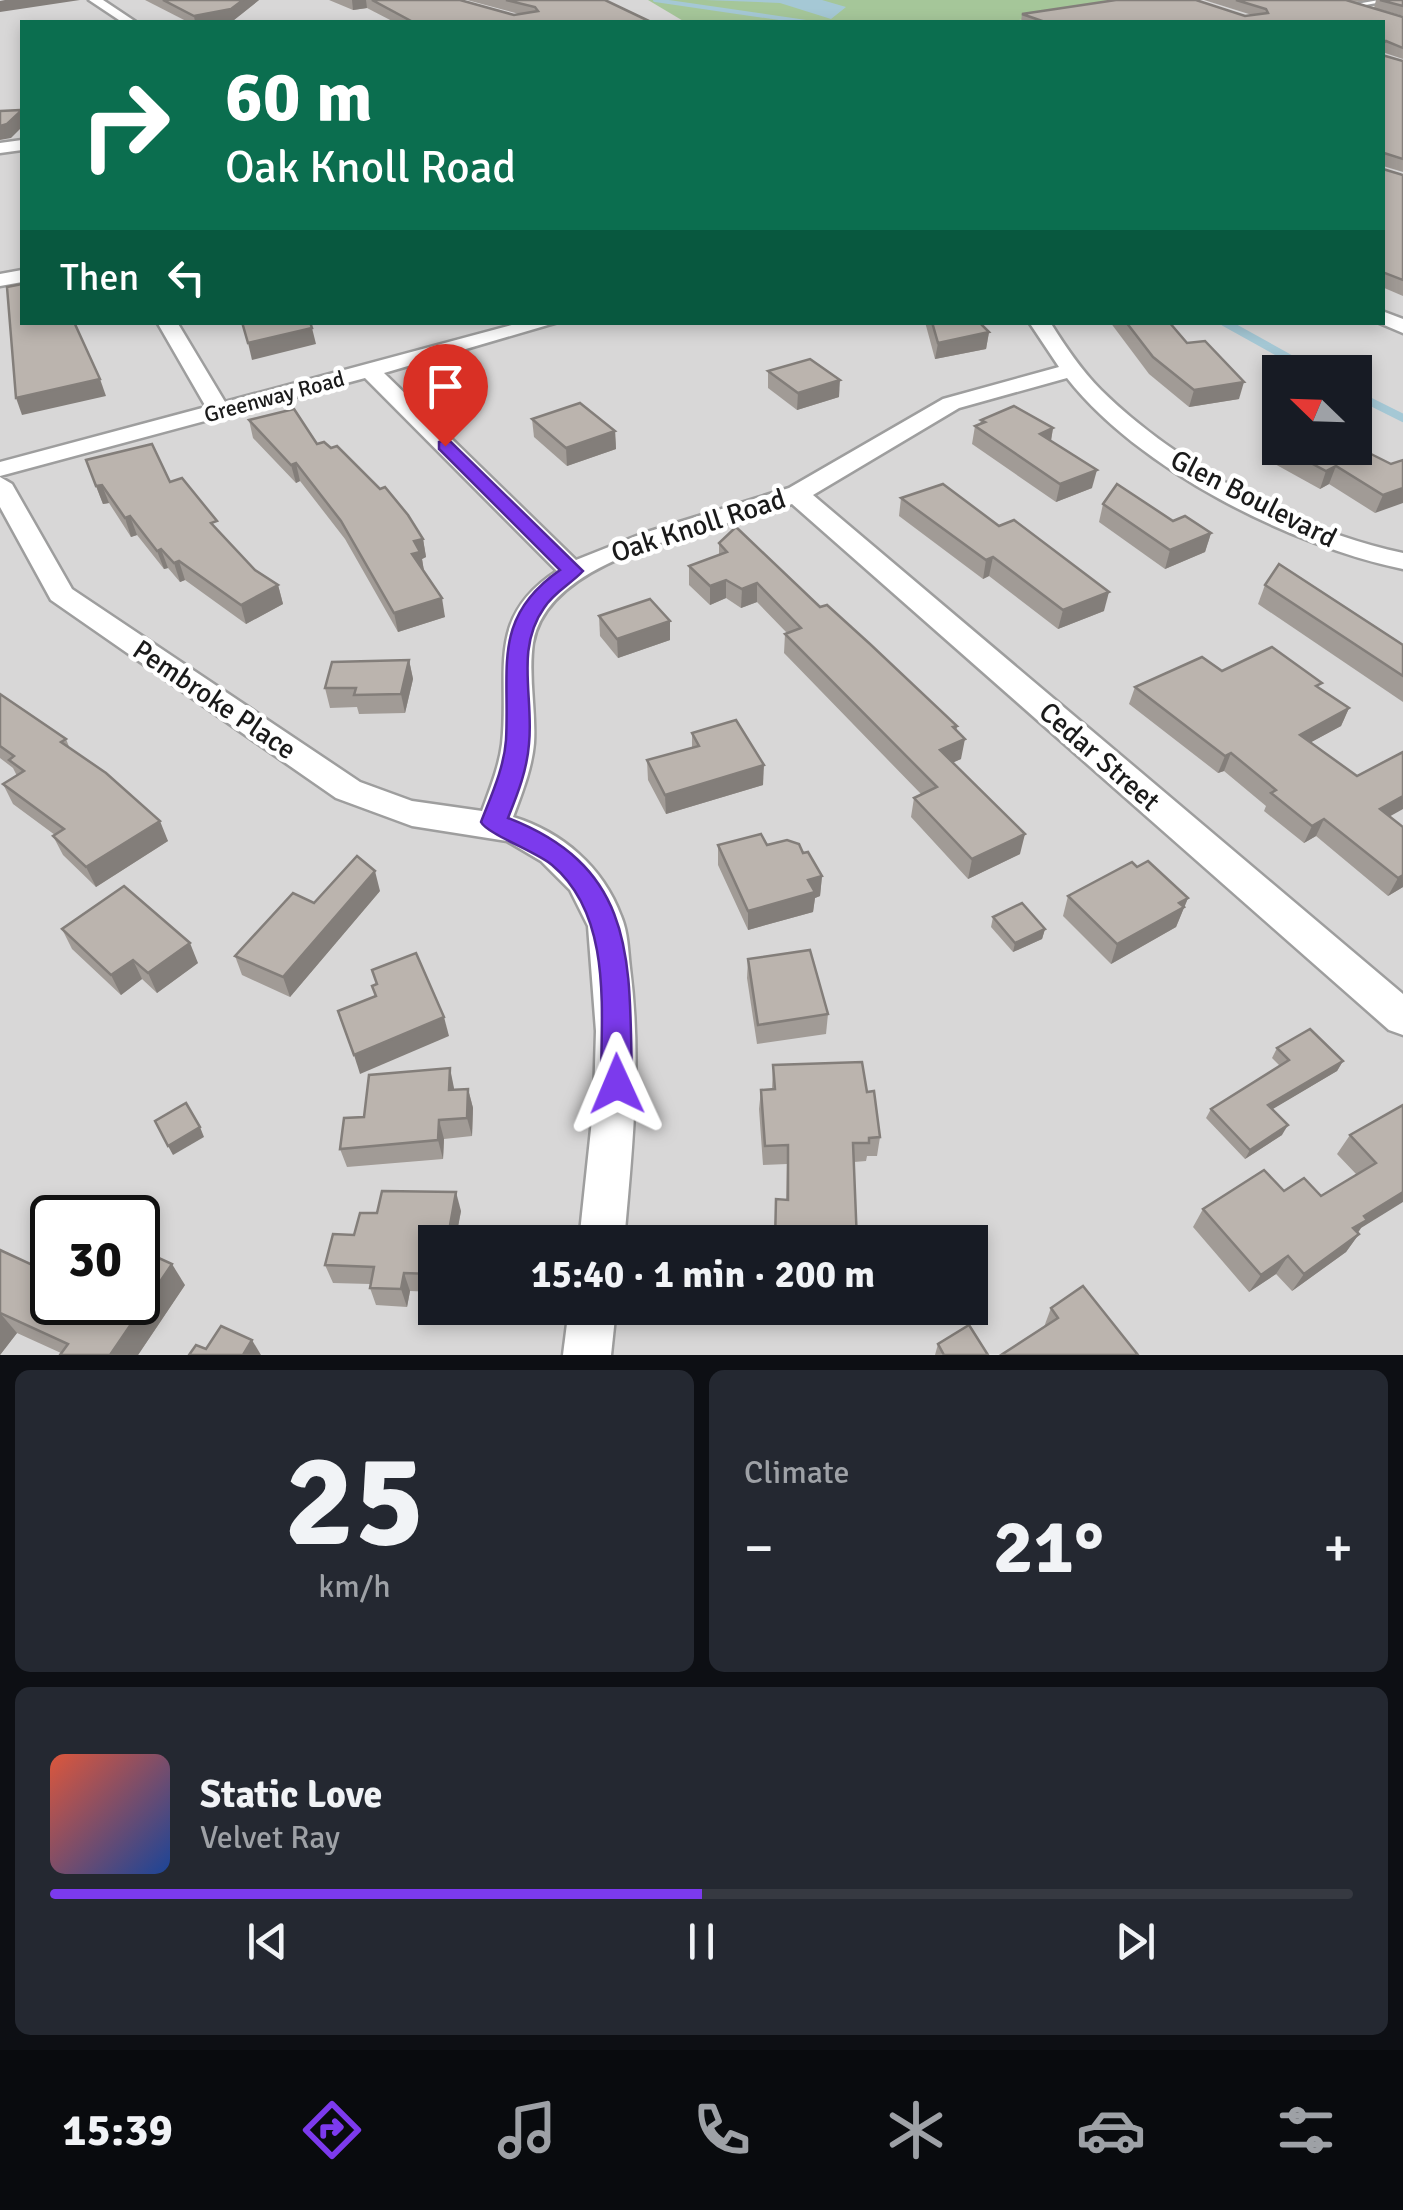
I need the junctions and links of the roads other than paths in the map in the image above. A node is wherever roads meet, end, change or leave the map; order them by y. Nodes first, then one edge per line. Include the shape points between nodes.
1 (95, 0) edge
2 (1390, 0) edge
3 (1336, 3) edge
4 (1348, 6) junction
5 (1366, 12) edge
6 (127, 20) edge
7 (169, 325) edge
8 (537, 325) edge
9 (1041, 325) edge
10 (369, 370) junction
11 (1072, 370) junction
12 (219, 410) junction
13 (0, 468) edge
14 (0, 484) edge
15 (796, 494) junction
16 (1403, 561) edge
17 (572, 571) junction
18 (494, 822) junction
19 (1403, 1018) edge
20 (602, 1225) edge
21 (591, 1325) edge
22 (588, 1355) edge

1 - 6 street
2 - 4 lane
3 - 4 lane
4 - 5 lane
7 - 12 street
8 - 10 street, Greenway Road
9 - 11 street, Glen Boulevard
10 - 12 street, Greenway Road
10 - 17 street
11 - 15 street, Oak Knoll Road via 965,398
11 - 16 street, Glen Boulevard via 1129,427 1219,486 1342,544
12 - 13 street, Greenway Road
14 - 18 street, Pembroke Place via 61,594 348,790 437,818
15 - 17 street, Oak Knoll Road
15 - 19 street, Cedar Street
17 - 18 street, Oak Knoll Road via 550,586 522,629 515,663 518,742
18 - 20 street via 562,858 604,917 615,992 617,1084
21 - 22 street

